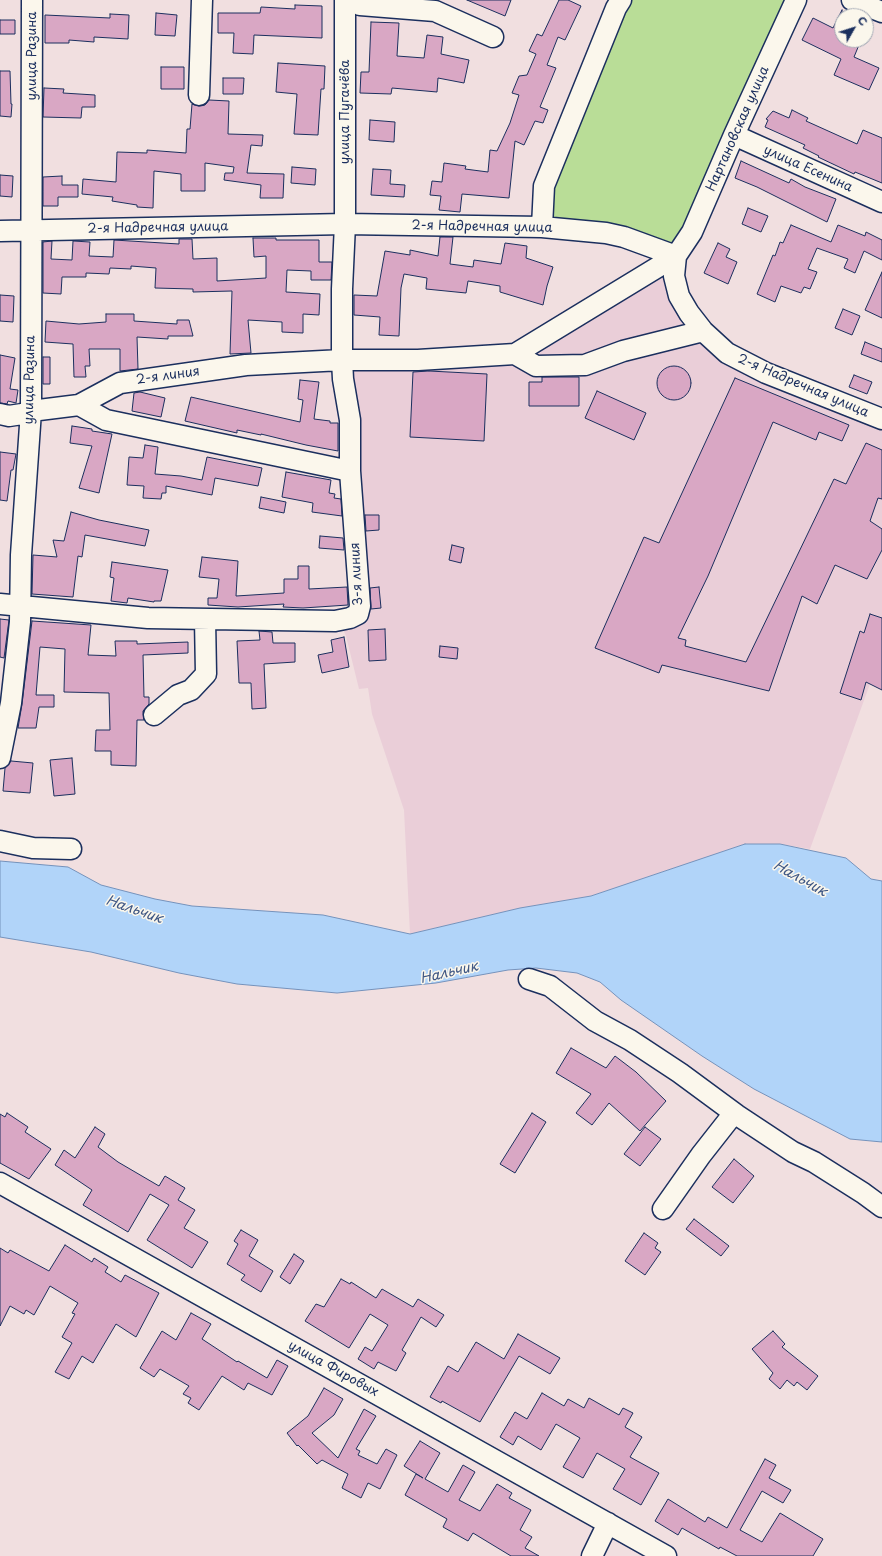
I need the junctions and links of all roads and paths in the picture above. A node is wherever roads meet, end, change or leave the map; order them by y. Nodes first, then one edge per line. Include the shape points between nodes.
1 (32, 0) edge
2 (202, 0) edge
3 (345, 0) edge
4 (353, 0) edge
5 (621, 0) edge
6 (796, 0) edge
7 (852, 0) edge
8 (882, 12) edge
9 (494, 37) dead end
10 (199, 95) dead end
11 (734, 135) junction
12 (882, 202) edge
13 (345, 224) junction
14 (542, 227) junction
15 (0, 231) edge
16 (32, 231) junction
17 (676, 256) junction
18 (703, 331) junction
19 (515, 354) junction
20 (342, 360) junction
21 (79, 404) junction
22 (31, 411) junction
23 (0, 414) edge
24 (882, 419) edge
25 (350, 470) junction
26 (0, 604) edge
27 (20, 606) junction
28 (205, 618) junction
29 (154, 715) dead end
30 (0, 758) edge
31 (0, 841) edge
32 (70, 849) dead end
33 (529, 979) dead end
34 (734, 1113) junction
35 (0, 1183) edge
36 (882, 1207) edge
37 (663, 1209) dead end
38 (608, 1523) junction
39 (592, 1556) edge
40 (666, 1556) edge

1 - 16 street, улица Разина
2 - 10 street
3 - 13 street, улица Пугачёва
4 - 9 street via 360,5 435,11
5 - 14 street via 544,186
6 - 11 street, Нартановская улица
7 - 8 street
11 - 12 street, улица Есенина
11 - 17 street, Нартановская улица via 692,232
13 - 14 street, 2-я Надречная улица
13 - 16 street, 2-я Надречная улица
13 - 20 street, 3-я линия
14 - 17 street, 2-я Надречная улица via 606,233
15 - 16 street, 2-я Надречная улица
16 - 22 street, улица Разина
17 - 18 street, 2-я Надречная улица via 674,276 679,296
17 - 19 street
18 - 19 street via 623,351 584,365 536,366
18 - 24 street, 2-я Надречная улица via 727,353 745,363
19 - 20 street, 2-я линия via 418,360
20 - 21 street, 2-я линия via 246,366 120,383
20 - 25 street, 3-я линия via 350,420
21 - 22 street, 2-я линия
21 - 25 street via 106,420
22 - 23 street, 2-я линия via 9,416
22 - 27 street, улица Разина
25 - 28 street, 3-я линия via 360,606 358,614 335,621
26 - 27 street, 3-я линия
27 - 28 street, 3-я линия via 148,618
27 - 30 street, улица Разина via 11,703
28 - 29 street via 206,674 191,690 178,695
31 - 32 street via 33,848
33 - 34 street via 550,986 595,1021 630,1040 680,1073
34 - 36 street
34 - 37 street
35 - 38 street, улица Фировых
38 - 39 street
38 - 40 street, улица Фировых

